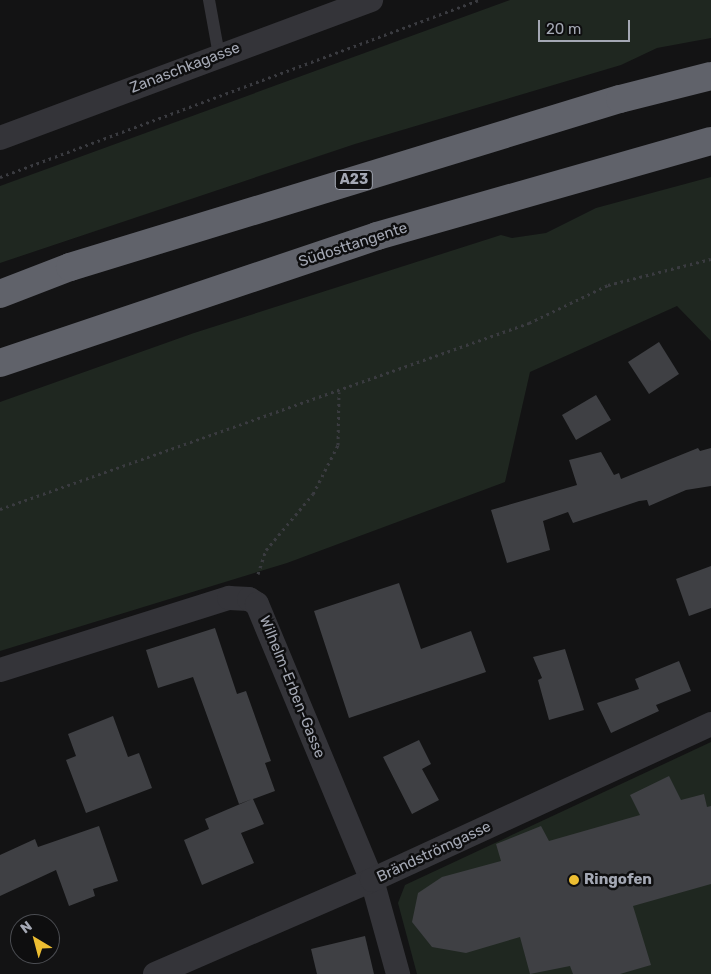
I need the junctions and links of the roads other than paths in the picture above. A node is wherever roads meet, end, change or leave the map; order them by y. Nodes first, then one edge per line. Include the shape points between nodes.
1 (209, 0) edge
2 (371, 0) edge
3 (219, 55) junction
4 (711, 76) edge
5 (0, 138) edge
6 (711, 141) edge
7 (0, 294) edge
8 (0, 363) edge
9 (0, 670) edge
10 (711, 724) edge
11 (372, 880) junction
12 (155, 974) edge
13 (398, 974) edge

1 - 3 lane
2 - 3 street, Zanaschkagasse
3 - 5 street, Zanaschkagasse
4 - 7 highway, A23 via 620,99 70,267
6 - 8 highway, Südosttangente via 377,236
9 - 11 street, Wilhelm-Erben-Gasse via 229,598 249,599 262,611
10 - 11 street, Brändströmgasse
11 - 12 street, Brändströmgasse
11 - 13 street, Wilhelm-Erben-Gasse

